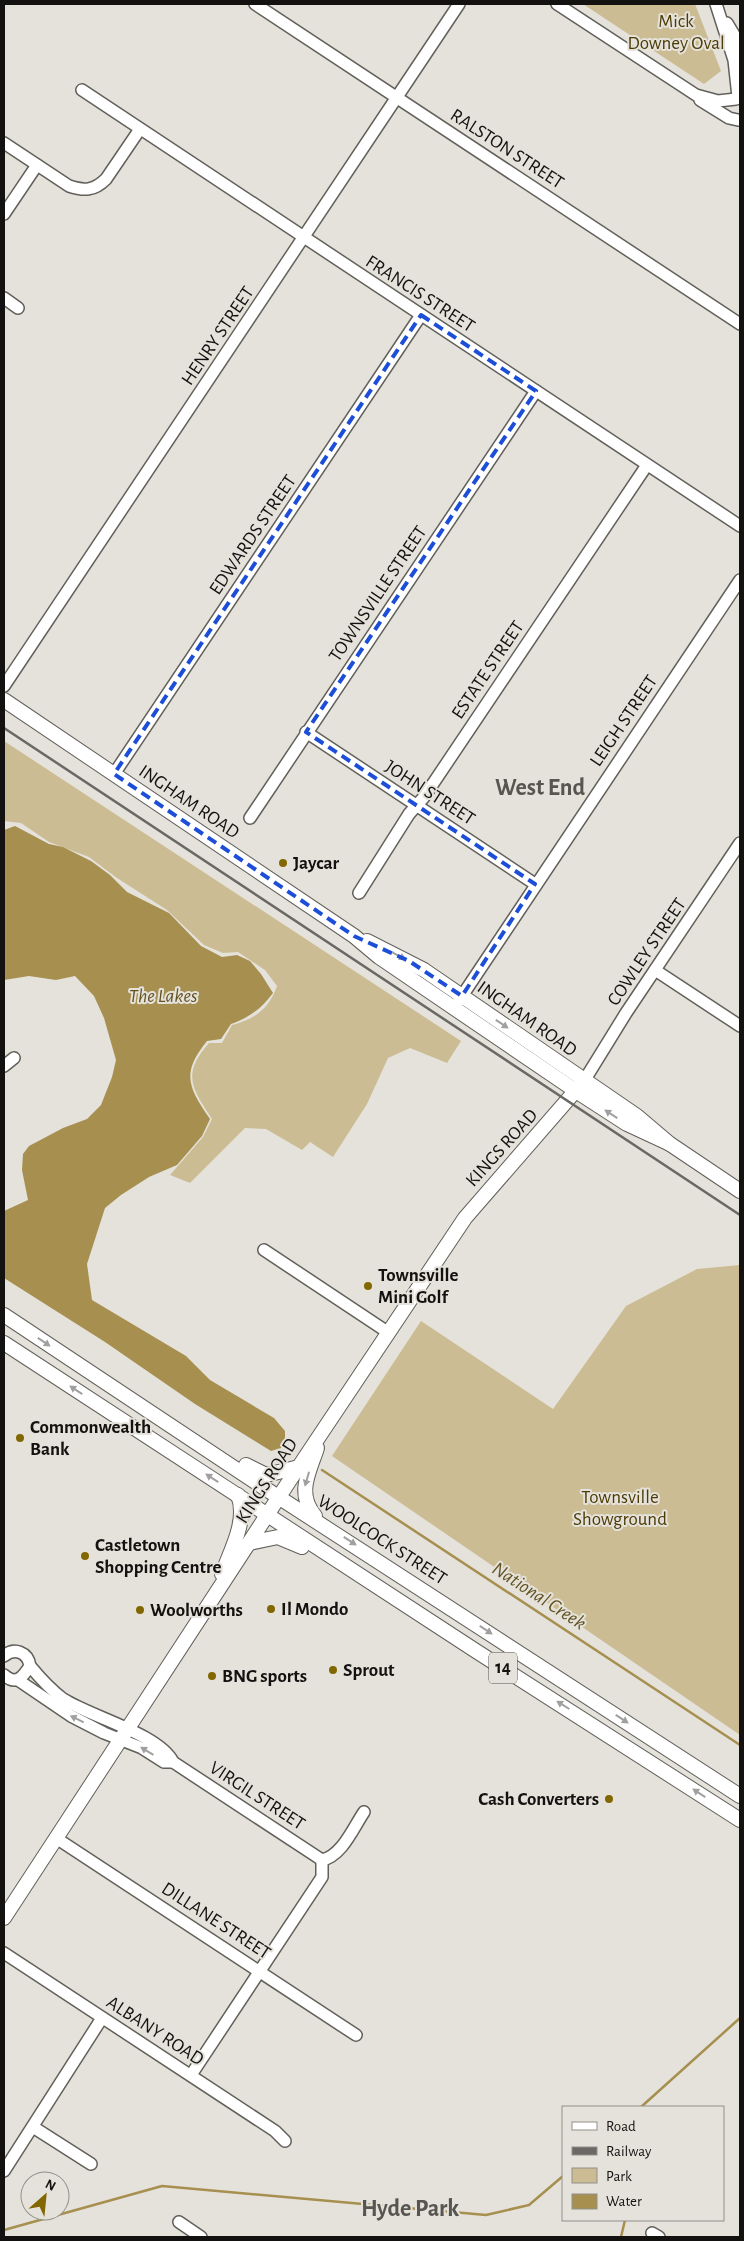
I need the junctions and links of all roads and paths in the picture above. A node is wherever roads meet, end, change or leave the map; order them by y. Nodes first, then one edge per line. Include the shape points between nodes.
1 (255, 4) edge
2 (459, 4) edge
3 (557, 4) edge
4 (718, 9) edge
5 (740, 52) edge
6 (82, 90) dead end
7 (696, 94) junction
8 (738, 97) edge
9 (397, 98) junction
10 (739, 121) edge
11 (140, 129) junction
12 (4, 143) edge
13 (37, 165) junction
14 (4, 214) edge
15 (304, 238) junction
16 (4, 298) edge
17 (18, 308) dead end
18 (421, 315) junction
19 (740, 324) edge
20 (536, 391) junction
21 (647, 465) junction
22 (740, 526) edge
23 (740, 580) edge
24 (4, 686) edge
25 (4, 700) edge
26 (306, 732) junction
27 (114, 774) junction
28 (416, 805) junction
29 (250, 818) dead end
30 (740, 843) edge
31 (736, 859) edge
32 (535, 884) junction
33 (358, 893) dead end
34 (655, 970) junction
35 (458, 1002) junction
36 (740, 1026) edge
37 (14, 1058) dead end
38 (4, 1066) edge
39 (580, 1086) junction
40 (740, 1191) edge
41 (264, 1250) dead end
42 (4, 1315) edge
43 (389, 1333) junction
44 (4, 1342) edge
45 (172, 1427) junction
46 (322, 1433) junction
47 (299, 1467) junction
48 (238, 1495) junction
49 (279, 1497) junction
50 (268, 1514) junction
51 (320, 1522) junction
52 (250, 1543) junction
53 (215, 1596) junction
54 (476, 1651) junction
55 (4, 1656) edge
56 (30, 1666) junction
57 (4, 1675) edge
58 (18, 1680) junction
59 (124, 1735) junction
60 (740, 1796) edge
61 (364, 1812) dead end
62 (740, 1820) edge
63 (56, 1838) junction
64 (322, 1860) junction
65 (4, 1918) edge
66 (4, 1953) edge
67 (259, 1970) junction
68 (102, 2018) junction
69 (356, 2035) dead end
70 (191, 2075) junction
71 (32, 2126) junction
72 (285, 2141) dead end
73 (91, 2164) dead end
74 (4, 2171) edge
75 (179, 2222) dead end
76 (201, 2237) edge

1 - 9 street, RALSTON STREET
2 - 9 street, HENRY STREET
3 - 7 street
4 - 5 street via 739,43
4 - 8 street via 734,60
6 - 11 street, FRANCIS STREET
7 - 8 street via 718,101
7 - 10 street via 700,100
8 - 10 street
9 - 15 street, HENRY STREET
9 - 19 street, RALSTON STREET
11 - 13 street via 106,179 90,190 69,186
11 - 15 street, FRANCIS STREET
12 - 13 street
13 - 14 street
15 - 18 street, FRANCIS STREET
15 - 24 street, HENRY STREET
16 - 17 street
18 - 20 street, FRANCIS STREET
18 - 27 street, EDWARDS STREET
20 - 21 street, FRANCIS STREET
20 - 26 street, TOWNSVILLE STREET
21 - 22 street, FRANCIS STREET
21 - 28 street, ESTATE STREET
23 - 32 street, LEIGH STREET
25 - 27 main road, INGHAM ROAD
26 - 28 street, JOHN STREET
26 - 29 street, TOWNSVILLE STREET
27 - 35 main road, INGHAM ROAD via 354,936 409,961
28 - 32 street, JOHN STREET
28 - 33 street, ESTATE STREET
30 - 31 street, COWLEY STREET
31 - 34 street, COWLEY STREET
32 - 35 street, LEIGH STREET
34 - 36 street
34 - 39 street, COWLEY STREET
35 - 39 main road, INGHAM ROAD
37 - 38 street
39 - 40 main road, INGHAM ROAD via 627,1124 670,1144
39 - 43 main road, KINGS ROAD via 465,1218
41 - 43 street
42 -> 45 main road, WOOLCOCK STREET / 14
43 - 46 main road, KINGS ROAD
48 -> 44 main road, 14
45 - 47 main road via 260,1474
45 - 49 main road, WOOLCOCK STREET / 14
46 - 47 main road, KINGS ROAD
46 -> 51 main road via 304,1489 306,1504
47 - 49 main road, KINGS ROAD
48 - 50 main road, 14
48 - 53 main road via 242,1516
49 - 50 main road, KINGS ROAD
49 - 51 main road, WOOLCOCK STREET / 14
50 - 52 main road, KINGS ROAD
50 - 54 main road, 14
51 -> 60 main road, WOOLCOCK STREET / 14
52 - 53 main road, KINGS ROAD
52 - 54 main road via 273,1536 294,1542 422,1625
53 - 59 main road, KINGS ROAD
62 -> 54 main road, 14
55 - 56 street via 19,1651 27,1657
56 - 58 street
56 - 59 street via 64,1699
57 - 58 street
59 -> 58 street via 57,1708
59 - 63 main road, KINGS ROAD
59 - 64 street, VIRGIL STREET via 144,1737 168,1753 173,1762
61 - 64 street via 337,1852
63 - 65 main road, KINGS ROAD
63 - 67 street, DILLANE STREET
64 - 67 street via 322,1877
66 - 68 street, ALBANY ROAD
67 - 69 street, DILLANE STREET
67 - 70 street
68 - 70 street, ALBANY ROAD
68 - 71 street
70 - 72 street, ALBANY ROAD
71 - 73 street
71 - 74 street
75 - 76 street

